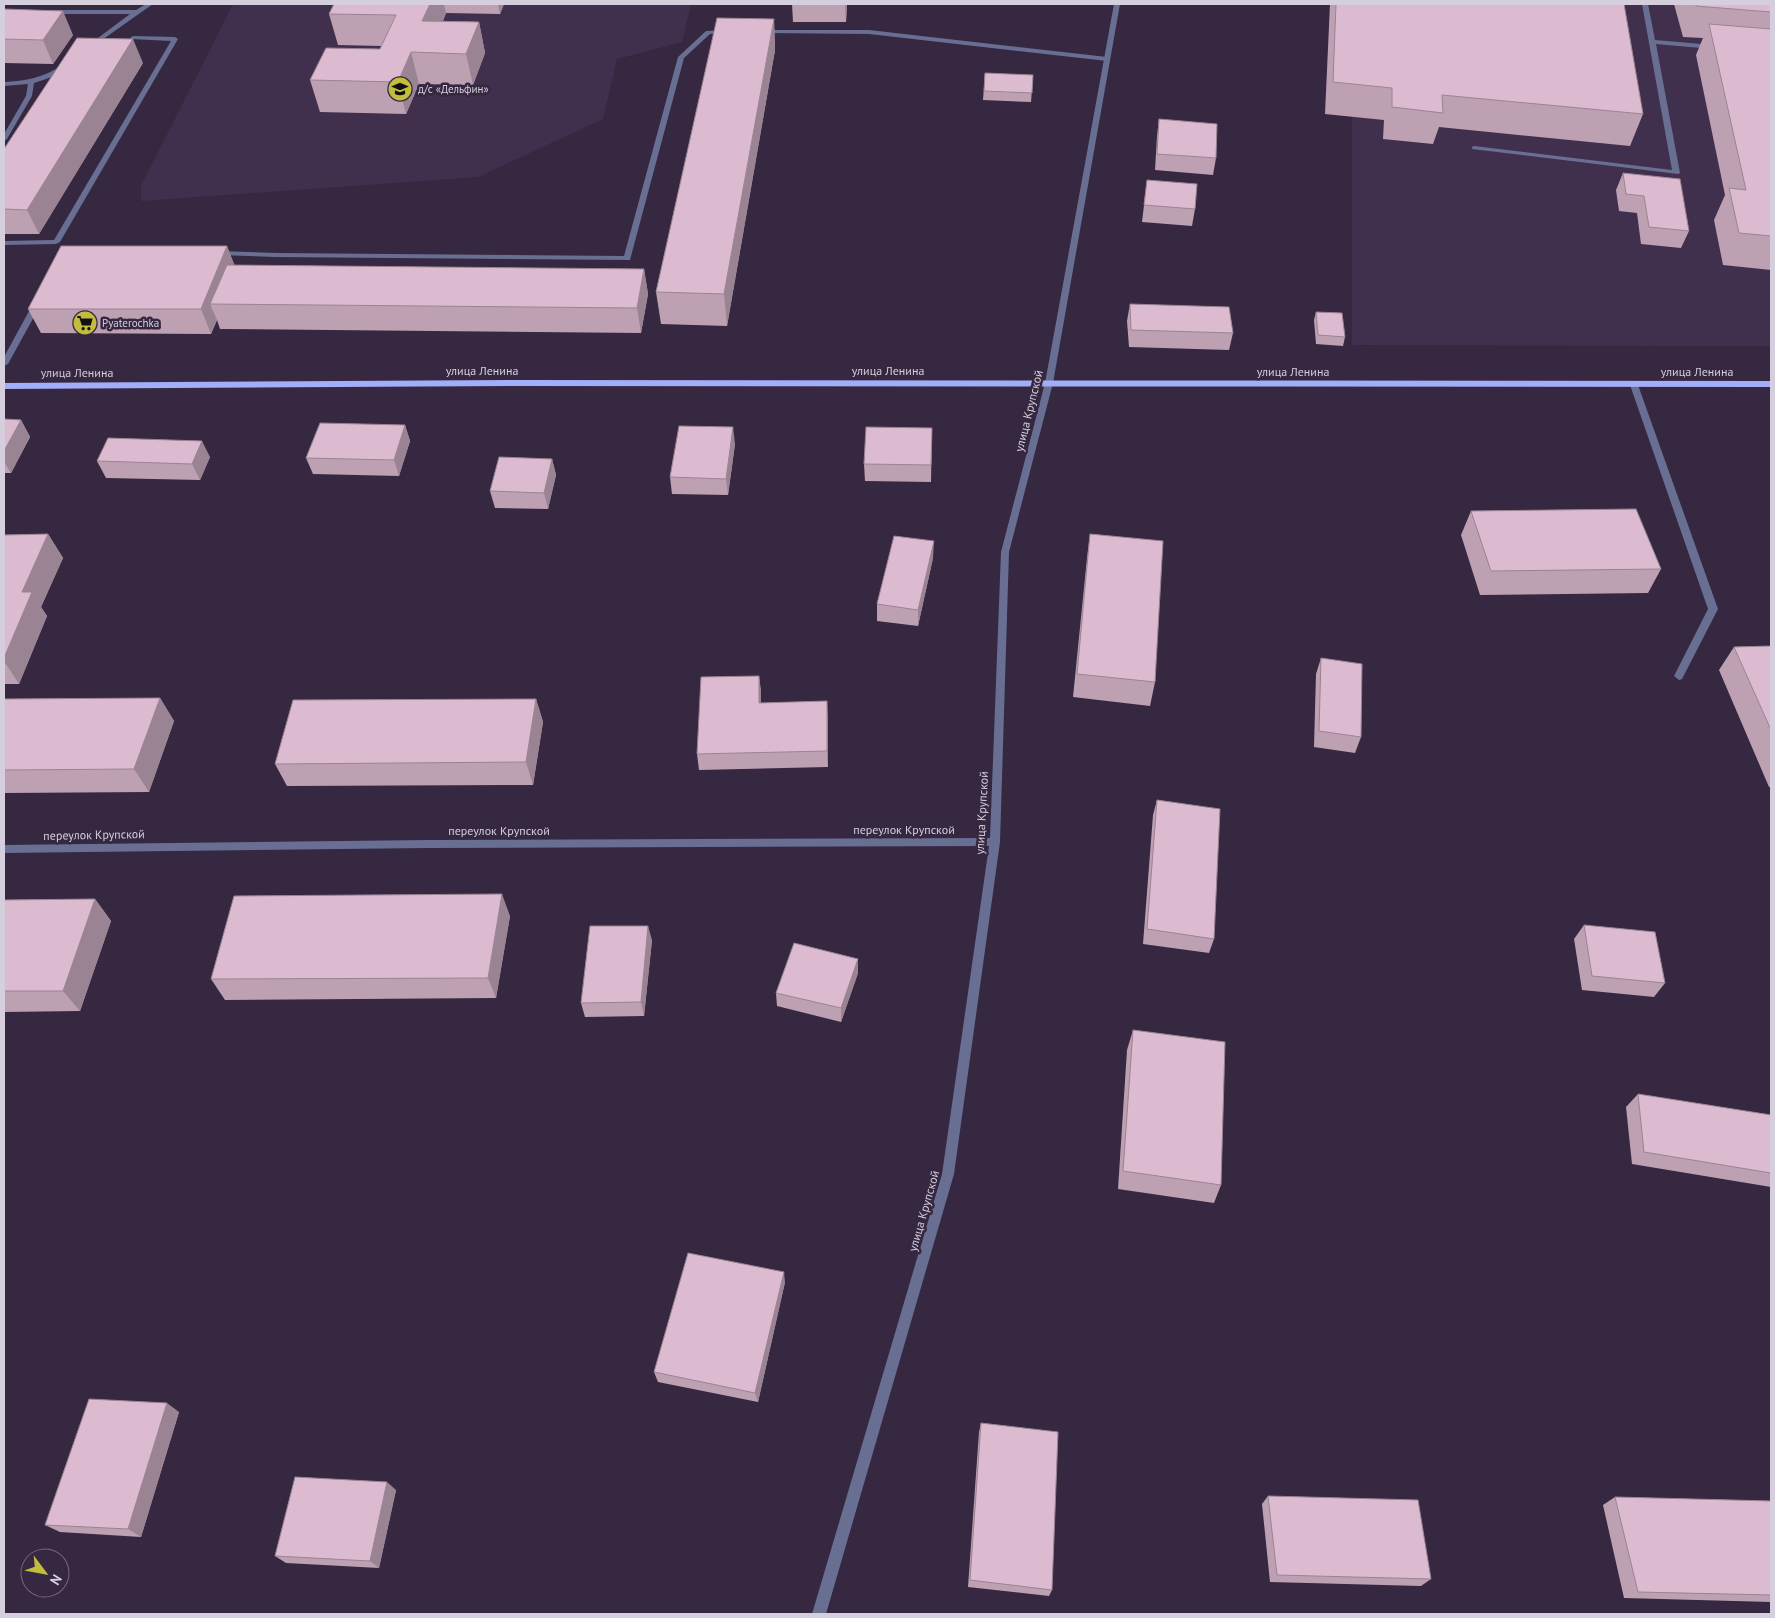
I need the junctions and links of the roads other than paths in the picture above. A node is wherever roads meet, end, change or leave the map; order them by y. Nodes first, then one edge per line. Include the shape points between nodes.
1 (150, 4) edge
2 (1117, 4) edge
3 (1645, 4) edge
4 (42, 12) edge
5 (137, 12) junction
6 (736, 32) edge
7 (755, 32) edge
8 (133, 38) edge
9 (1652, 42) junction
10 (1722, 47) edge
11 (83, 52) edge
12 (1107, 59) junction
13 (68, 63) edge
14 (31, 83) junction
15 (4, 84) edge
16 (4, 140) edge
17 (1474, 148) dead end
18 (4, 243) edge
19 (206, 252) edge
20 (40, 299) edge
21 (4, 364) edge
22 (1049, 383) junction
23 (1771, 384) edge
24 (1634, 385) junction
25 (4, 386) edge
26 (1679, 676) dead end
27 (995, 842) junction
28 (4, 849) edge
29 (819, 1614) edge

1 - 5 street
2 - 12 street, улица Крупской
3 - 9 street
4 - 5 street
5 - 11 street
6 - 19 street via 708,32 681,57 627,258
7 - 12 street via 869,32
8 - 18 street via 175,39 56,242
9 - 10 street
9 - 17 street via 1676,173
12 - 22 street, улица Крупской
13 - 14 street via 52,75
14 - 15 street
14 - 16 street via 29,96
20 - 21 street
22 - 24 main road, улица Ленина
22 - 25 main road, улица Ленина
22 - 27 street, улица Крупской via 1006,552
23 - 24 main road, улица Ленина
24 - 26 street via 1714,609
27 - 28 street, переулок Крупской
27 - 29 street, улица Крупской via 948,1174

